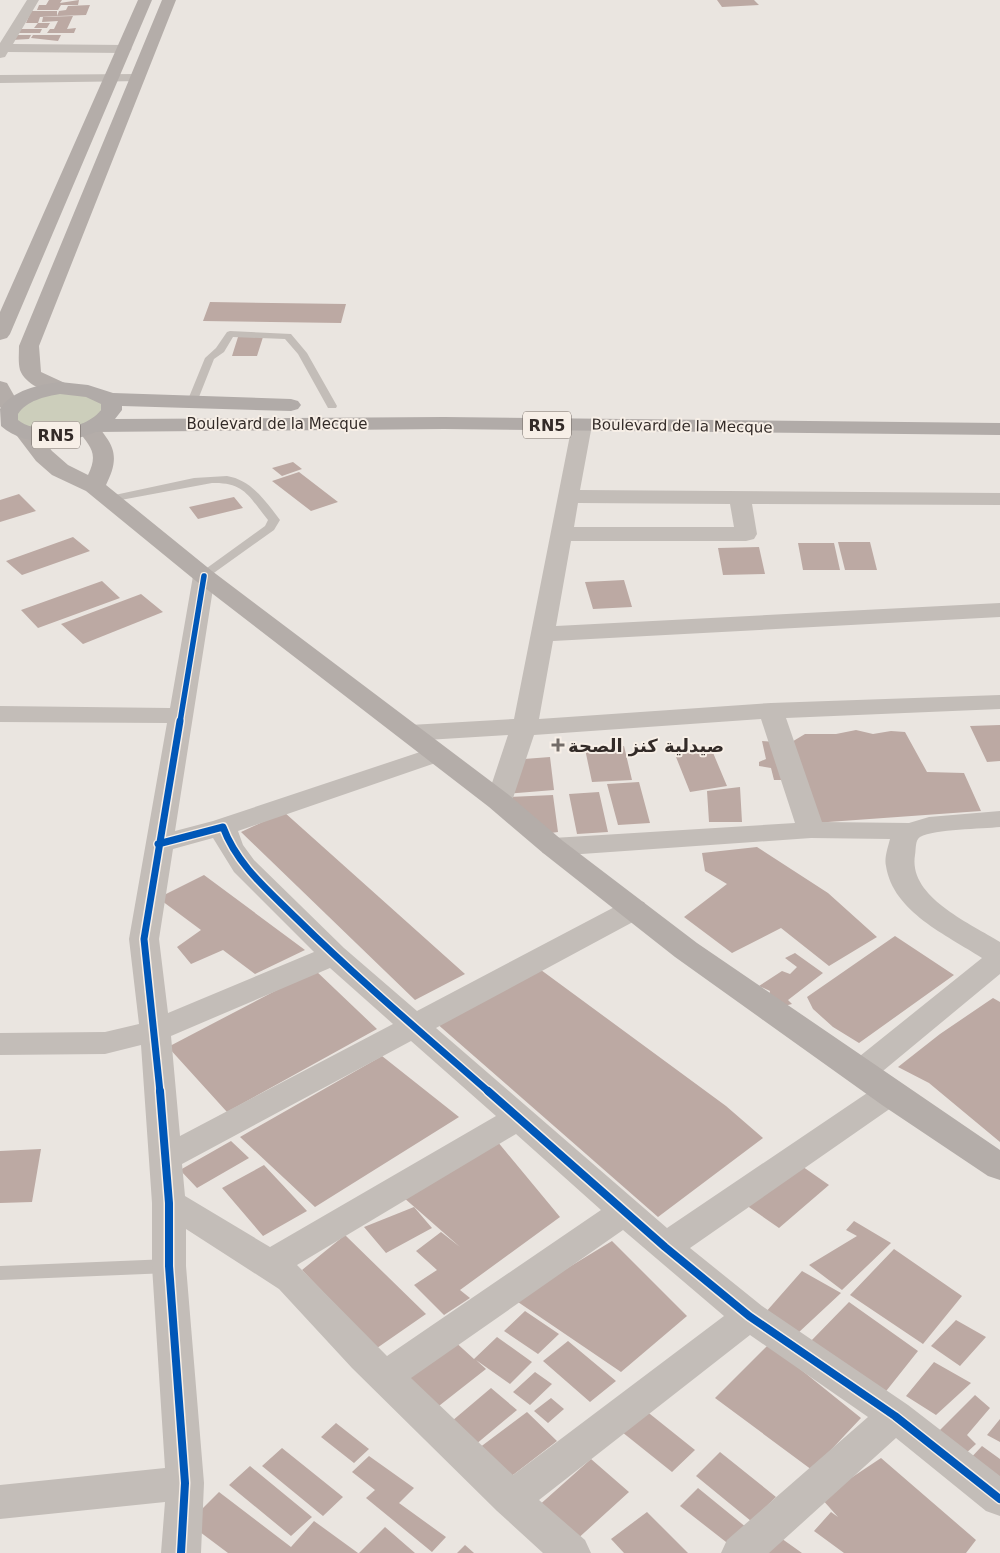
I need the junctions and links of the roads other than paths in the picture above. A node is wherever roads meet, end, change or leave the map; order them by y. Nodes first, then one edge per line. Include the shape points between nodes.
1 (33, 0) edge
2 (145, 0) edge
3 (169, 0) edge
4 (0, 22) edge
5 (20, 22) junction
6 (125, 49) junction
7 (1, 50) edge
8 (112, 78) junction
9 (138, 78) junction
10 (0, 79) edge
11 (0, 334) edge
12 (60, 388) junction
13 (4, 397) edge
14 (108, 399) junction
15 (192, 402) junction
16 (332, 406) junction
17 (1000, 410) edge
18 (582, 425) junction
19 (91, 427) junction
20 (14, 429) edge
21 (1000, 429) edge
22 (102, 492) junction
23 (569, 496) junction
24 (740, 497) junction
25 (1000, 499) edge
26 (562, 534) junction
27 (204, 576) junction
28 (1000, 610) edge
29 (543, 634) junction
30 (1000, 702) edge
31 (771, 712) junction
32 (0, 714) edge
33 (180, 716) junction
34 (524, 727) junction
35 (410, 733) junction
36 (438, 754) junction
37 (500, 801) junction
38 (1000, 819) edge
39 (223, 827) junction
40 (811, 830) junction
41 (911, 831) junction
42 (158, 844) junction
43 (553, 847) junction
44 (634, 909) junction
45 (334, 955) junction
46 (1000, 957) edge
47 (414, 1028) junction
48 (155, 1030) junction
49 (0, 1044) edge
50 (861, 1072) junction
51 (890, 1093) junction
52 (518, 1119) junction
53 (165, 1158) junction
54 (1000, 1167) edge
55 (169, 1203) junction
56 (626, 1211) junction
57 (665, 1247) junction
58 (269, 1264) junction
59 (168, 1266) junction
60 (0, 1273) edge
61 (749, 1316) junction
62 (386, 1376) junction
63 (895, 1416) junction
64 (185, 1483) junction
65 (511, 1499) junction
66 (1000, 1499) edge
67 (0, 1502) edge
68 (181, 1553) edge
69 (571, 1553) edge
70 (741, 1553) edge

1 - 5 street
2 - 6 street
3 - 9 street
4 - 5 street
5 - 7 street
6 - 7 street
6 - 8 street
8 - 9 street
8 - 10 street
8 - 11 street
9 - 12 street via 29,346 28,365 32,376
12 - 13 main road, Boulevard de la Mecque / RN5
12 - 14 main road, Boulevard de la Mecque / RN5 via 89,390
13 - 20 main road, Boulevard de la Mecque / RN5 via 7,421
14 - 15 main road, Boulevard de la Mecque / RN5
14 - 19 main road, RN5 via 110,413
15 - 16 main road, Boulevard de la Mecque / RN5
15 - 16 lane via 210,358 220,350 230,334 288,336 302,353
16 - 17 main road, Boulevard de la Mecque / RN5
18 - 19 main road, Boulevard de la Mecque / RN5 via 444,423
18 - 21 main road, Boulevard de la Mecque / RN5
18 - 23 street
19 - 20 main road, Boulevard de la Mecque / RN5 via 56,435
19 - 22 street via 103,447
20 - 22 street via 60,470
22 - 27 street
22 - 27 lane via 215,479 236,480 243,484 274,520 270,528
23 - 24 street
23 - 26 street
24 - 25 street
24 - 26 street via 746,534
26 - 29 street
27 - 33 street
27 - 35 street
28 - 29 street
29 - 34 street
30 - 31 street
31 - 34 street
31 - 40 street
32 - 33 street
33 - 42 street
34 - 35 street
34 - 37 street
35 - 36 street
36 - 37 street
36 - 39 street
37 - 43 street
38 - 41 street via 936,824
39 - 42 street
39 - 45 street via 230,846 244,866
40 - 41 street
40 - 43 street
41 - 46 street via 904,837 899,860 907,887 919,903
42 - 48 street via 144,939
43 - 44 street
44 - 47 street
44 - 50 street via 686,950
45 - 47 street
45 - 48 street
46 - 50 street
47 - 52 street
47 - 53 street
48 - 49 street via 105,1043
48 - 53 street
50 - 51 street
51 - 54 street
51 - 57 street
52 - 56 street
52 - 58 street
53 - 55 street
55 - 58 street
55 - 59 street
56 - 57 street
56 - 62 street
57 - 61 street
58 - 62 street via 291,1279
59 - 60 lane
59 - 64 street
61 - 63 street
61 - 65 street
62 - 65 street
63 - 66 street
63 - 70 street
64 - 67 street
64 - 68 street
65 - 69 street

